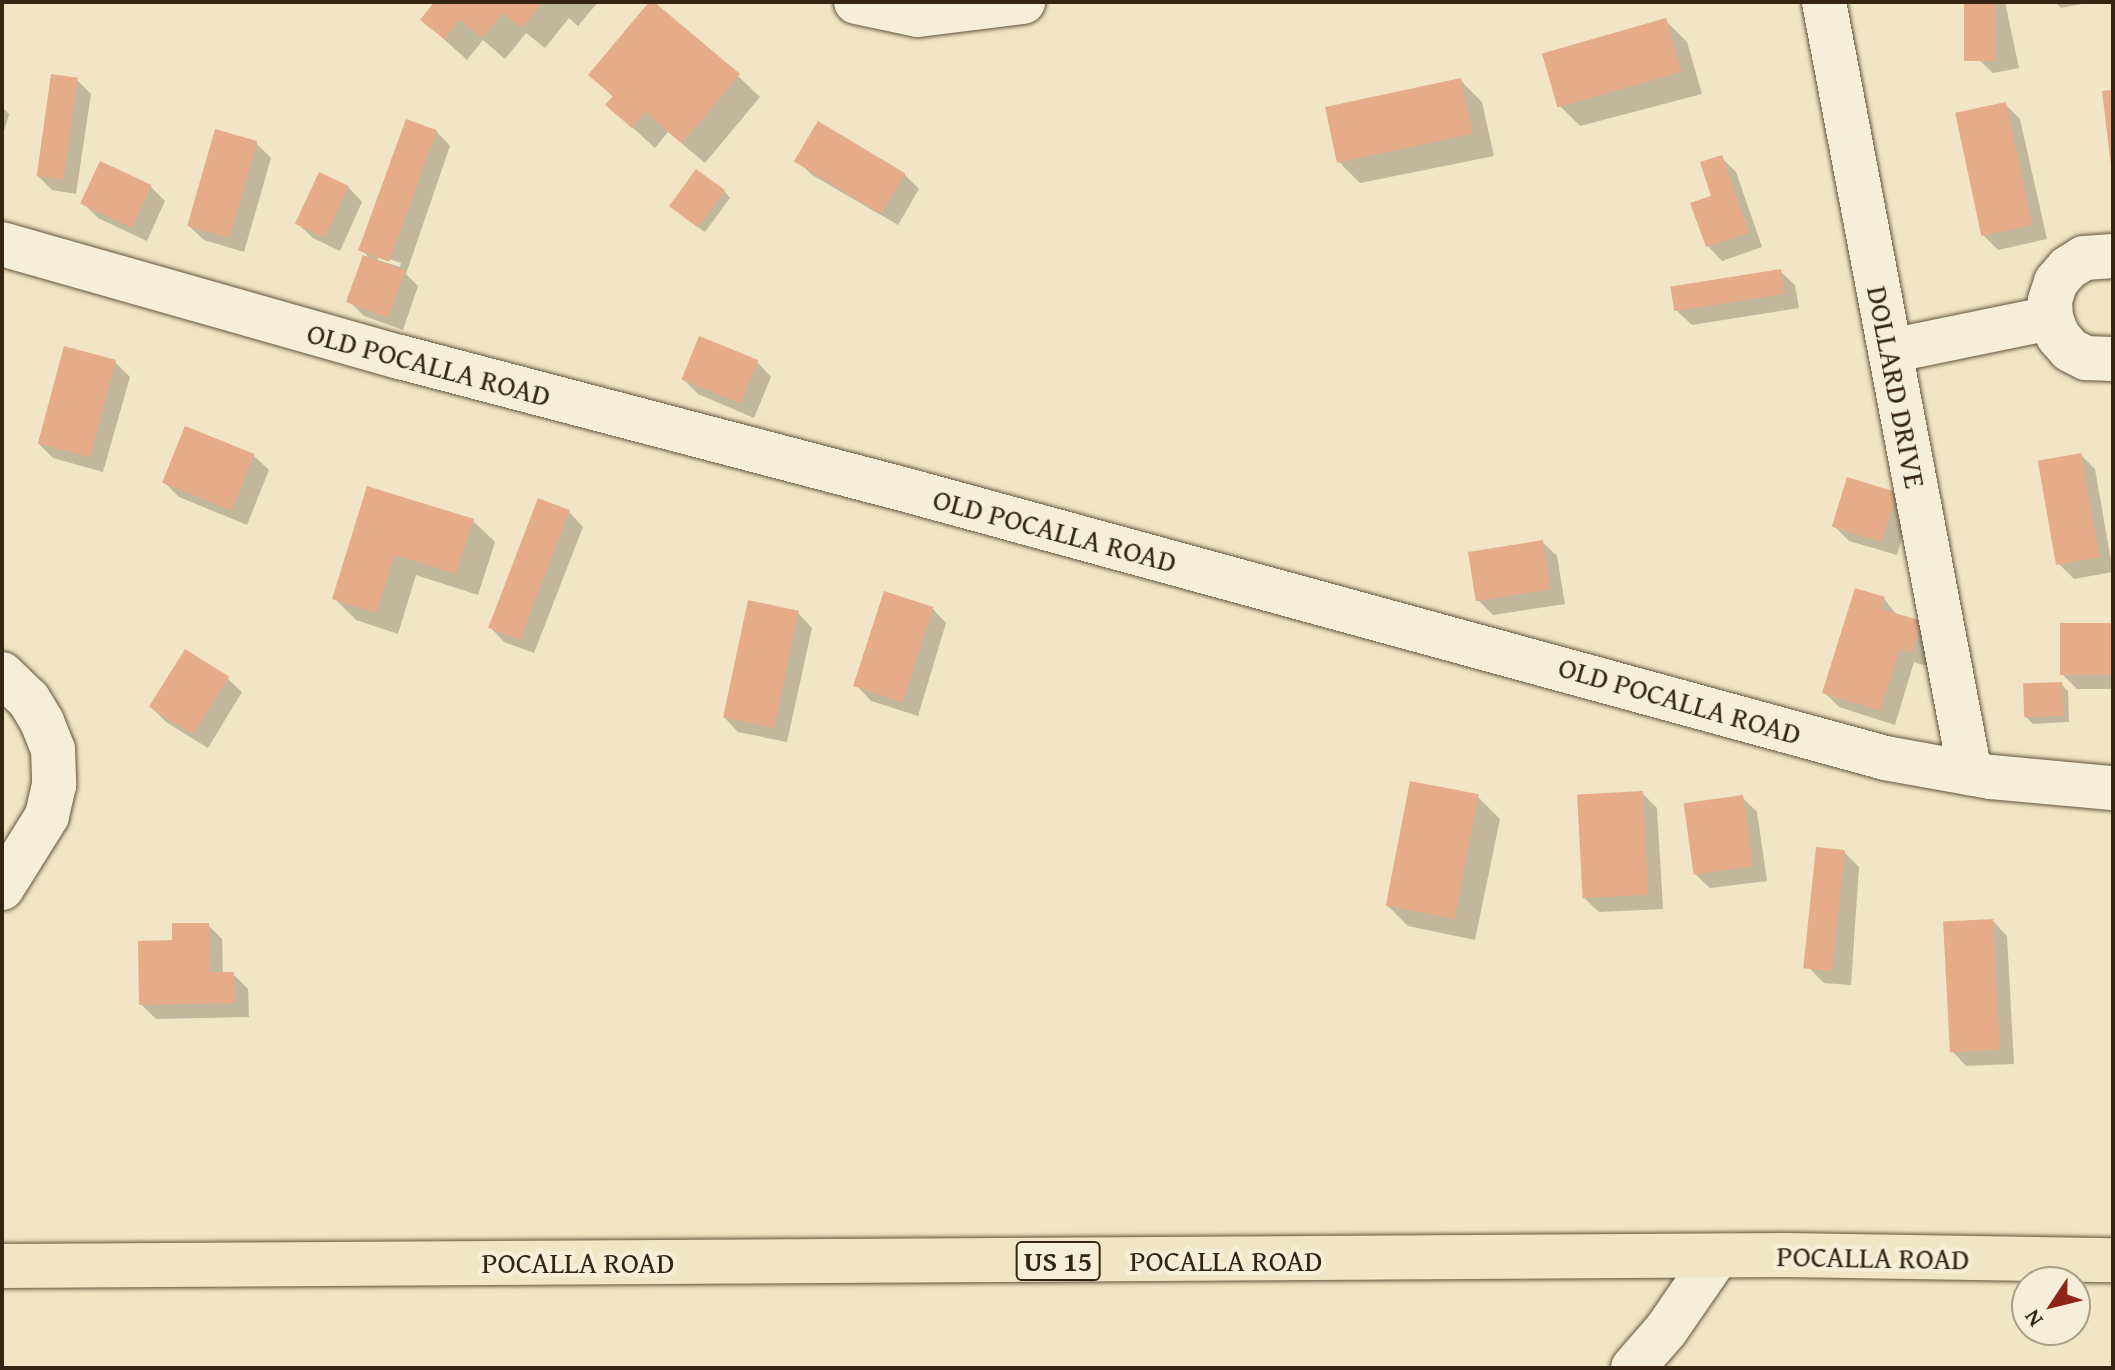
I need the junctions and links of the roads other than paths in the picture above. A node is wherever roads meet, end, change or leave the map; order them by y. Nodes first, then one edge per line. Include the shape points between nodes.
1 (856, 2) edge
2 (1023, 2) edge
3 (1824, 2) edge
4 (2, 244) edge
5 (2113, 256) edge
6 (2051, 318) junction
7 (1890, 351) junction
8 (2113, 359) edge
9 (2, 674) edge
10 (1970, 773) junction
11 (2113, 788) edge
12 (2, 888) edge
13 (1717, 1256) junction
14 (2113, 1260) edge
15 (2, 1266) edge
16 (1633, 1368) edge

1 - 2 street via 918,15
3 - 7 street, DOLLARD DRIVE
4 - 10 street, OLD POCALLA ROAD via 400,357 1885,758
5 - 6 street via 2084,258 2068,268 2056,282
6 - 7 street
6 - 8 street via 2070,350 2086,358
7 - 10 street, DOLLARD DRIVE
9 - 12 street via 42,722 53,749 54,785 47,816
10 - 11 street, OLD POCALLA ROAD
13 - 14 main road, POCALLA ROAD / US 15
13 - 15 main road, POCALLA ROAD / US 15
13 - 16 street

